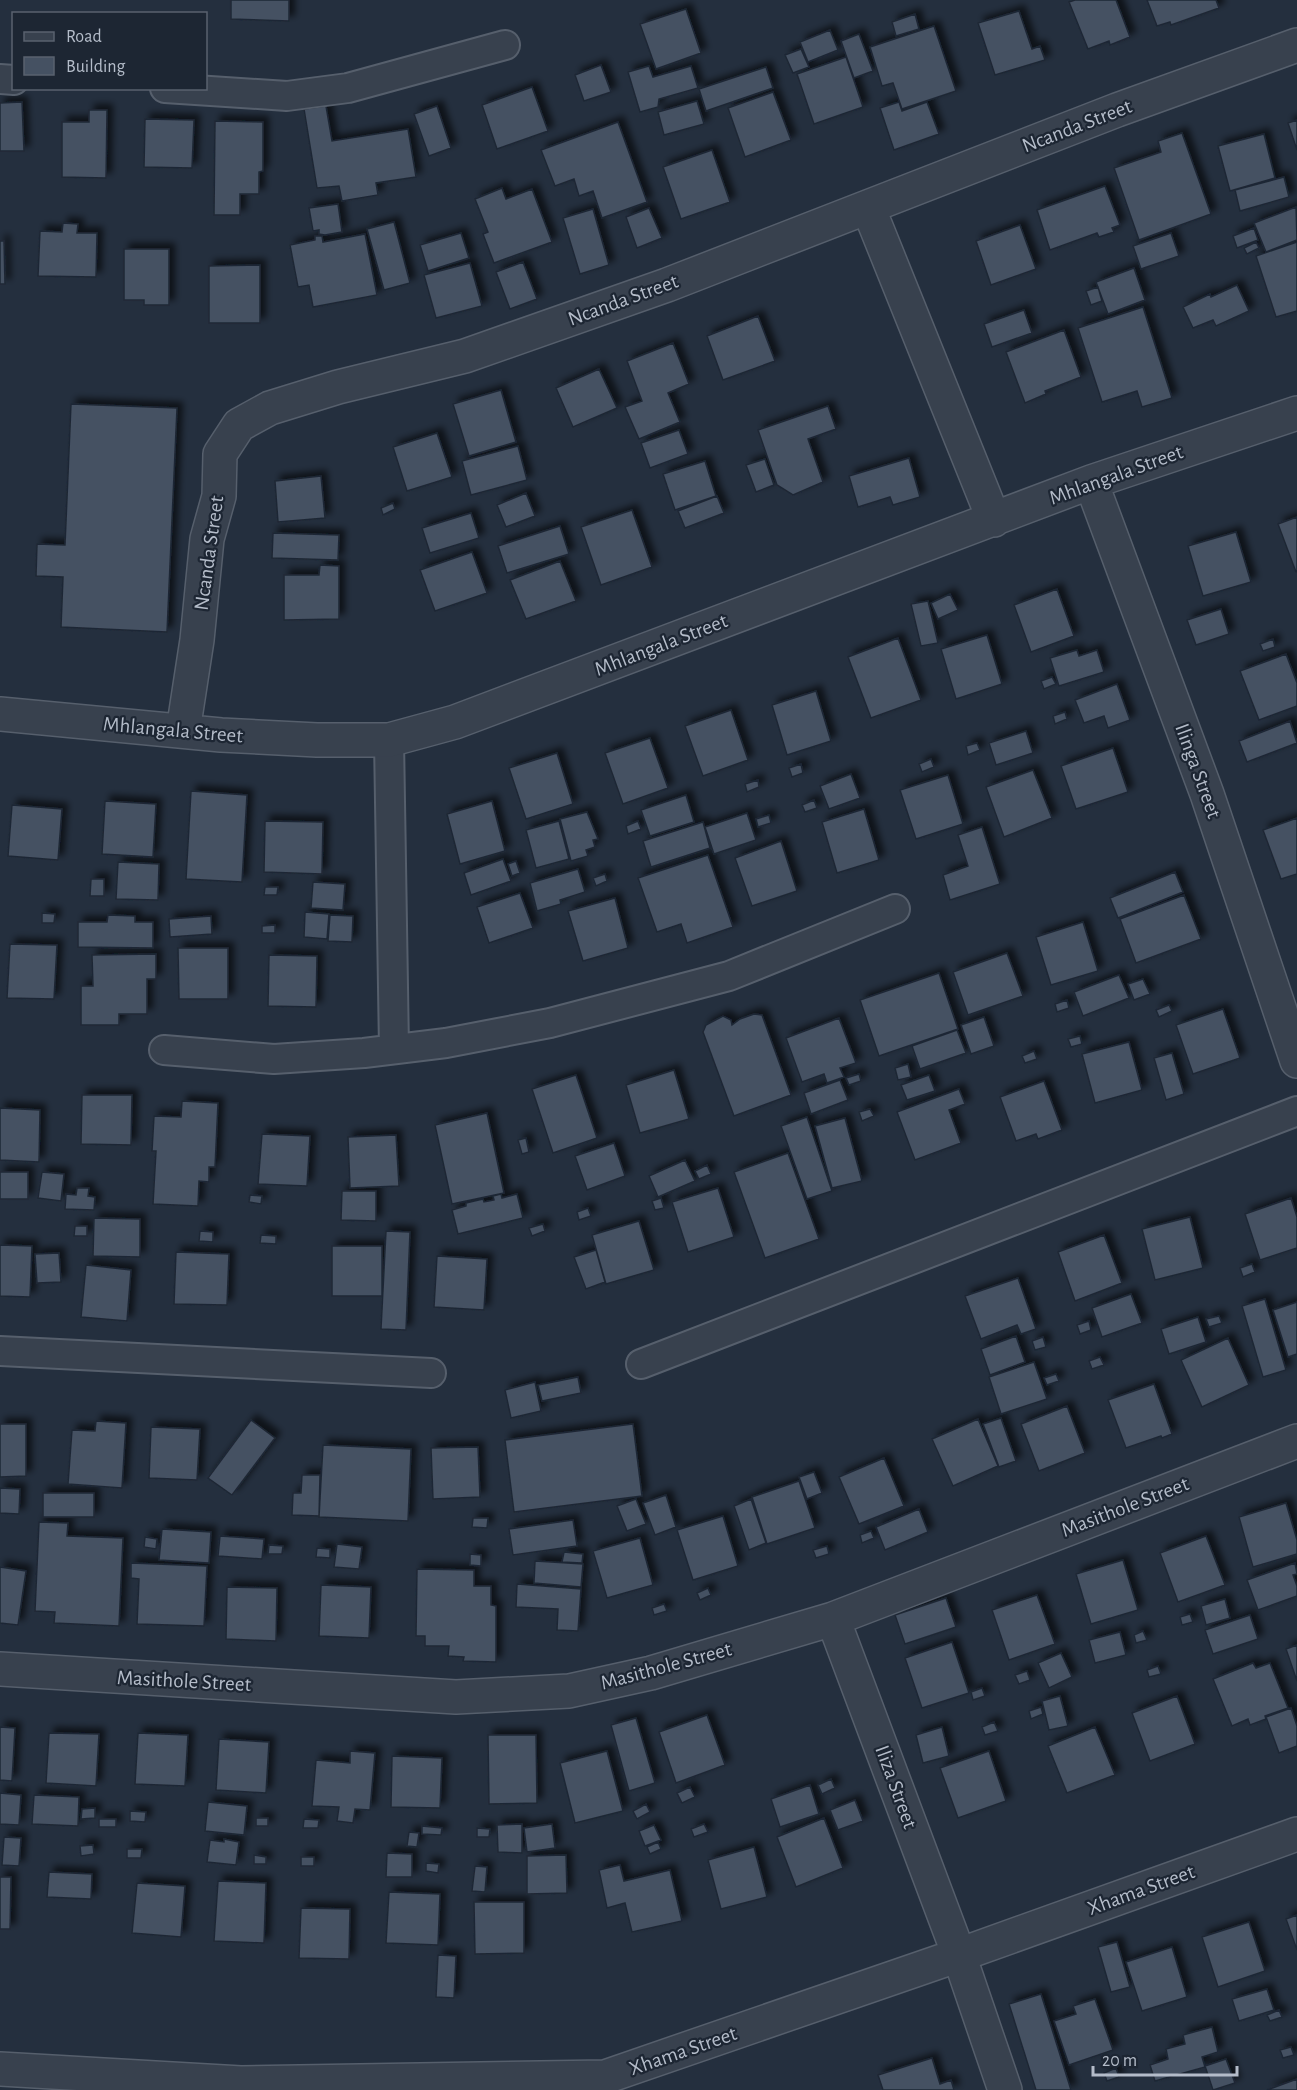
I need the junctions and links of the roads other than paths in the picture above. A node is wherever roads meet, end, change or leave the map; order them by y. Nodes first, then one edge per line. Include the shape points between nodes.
1 (505, 45) dead end
2 (1297, 45) edge
3 (196, 90) edge
4 (868, 207) junction
5 (1297, 413) edge
6 (1091, 482) junction
7 (994, 520) junction
8 (0, 714) edge
9 (183, 731) junction
10 (389, 740) junction
11 (896, 909) dead end
12 (394, 1049) junction
13 (164, 1050) dead end
14 (1297, 1061) edge
15 (1297, 1111) edge
16 (0, 1351) edge
17 (641, 1364) dead end
18 (431, 1373) dead end
19 (1297, 1441) edge
20 (833, 1619) junction
21 (0, 1669) edge
22 (1297, 1834) edge
23 (959, 1955) junction
24 (0, 2068) edge
25 (608, 2084) edge
26 (1005, 2090) edge

1 - 3 lane via 348,88 287,96
2 - 4 street, Ncanda Street
4 - 7 street
4 - 9 street, Ncanda Street via 666,285 465,356 304,397 270,408 239,425 220,454 219,496 207,539
5 - 6 street, Mhlangala Street
6 - 7 street, Mhlangala Street
6 - 14 street, Ilinga Street via 1207,794
7 - 10 street, Mhlangala Street via 465,718
8 - 9 street, Mhlangala Street
9 - 10 street, Mhlangala Street via 317,740
10 - 12 lane
11 - 12 lane via 729,976 550,1023
12 - 13 lane via 274,1059
15 - 17 lane
16 - 18 lane
19 - 20 street, Masithole Street
20 - 21 street, Masithole Street via 651,1673 569,1691 456,1697
20 - 23 street, Iliza Street
22 - 23 street, Xhama Street
23 - 25 street, Xhama Street
23 - 26 street, Iliza Street
24 - 25 street, Xhama Street via 241,2082

